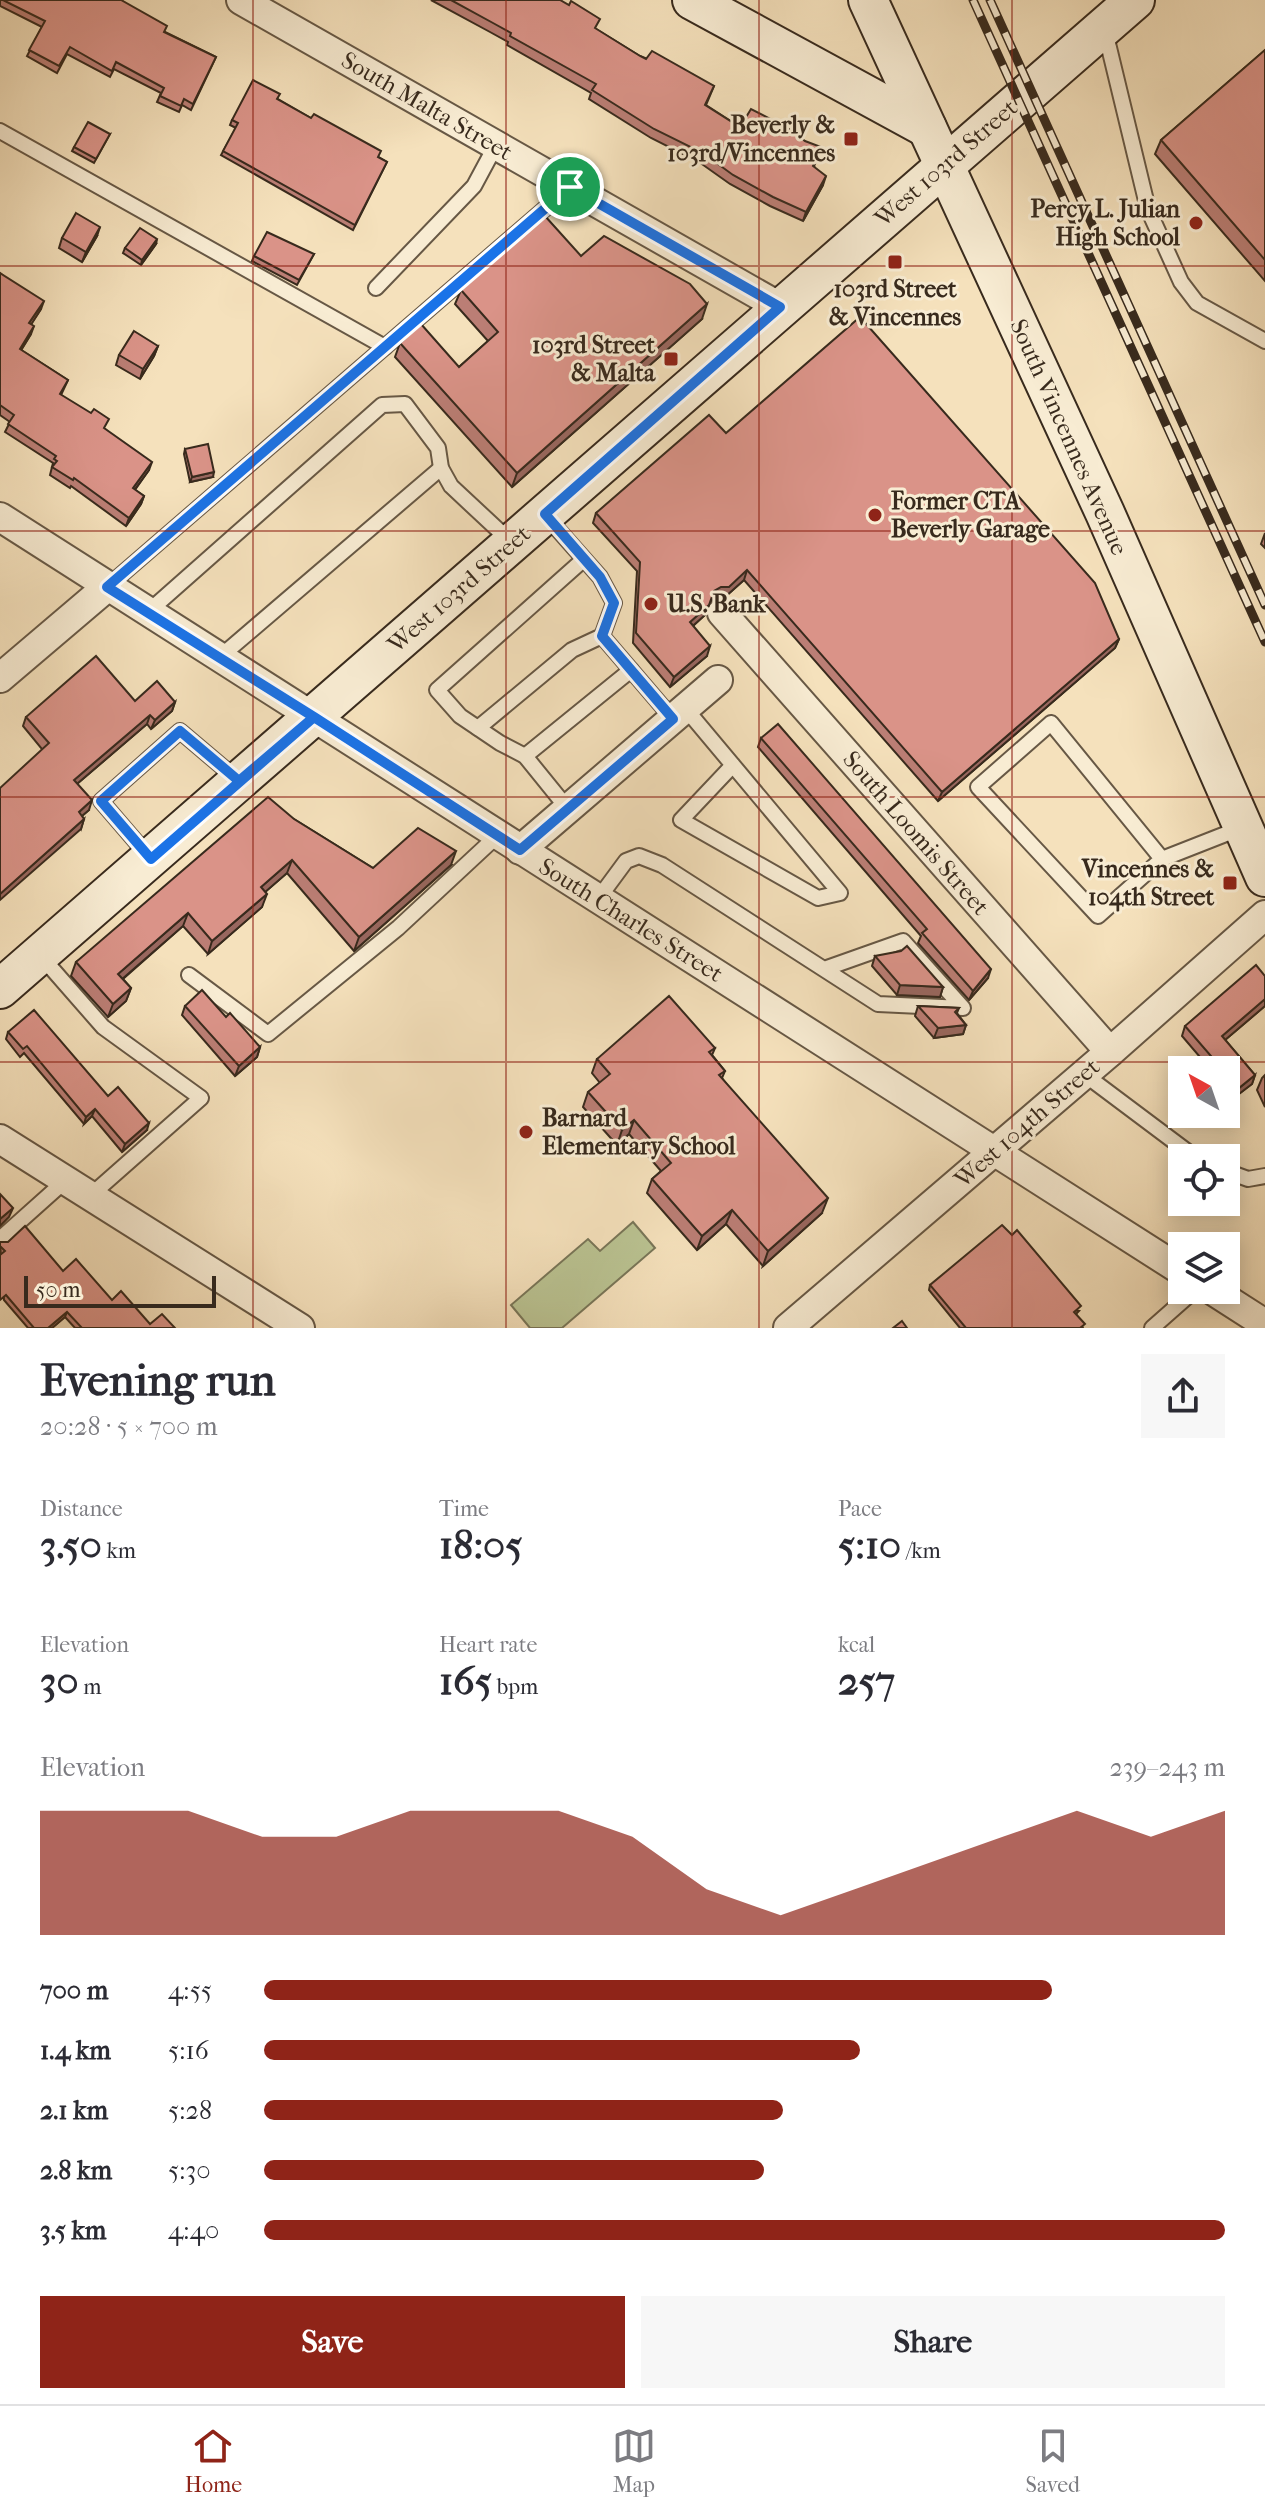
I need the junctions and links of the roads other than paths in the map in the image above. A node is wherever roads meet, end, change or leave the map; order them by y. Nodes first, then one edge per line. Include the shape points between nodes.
1 (241, 0) edge
2 (692, 0) edge
3 (868, 0) edge
4 (1135, 0) edge
5 (1104, 26) junction
6 (927, 128) junction
7 (0, 131) edge
8 (496, 145) junction
9 (944, 164) junction
10 (570, 187) junction
11 (376, 288) dead end
12 (780, 307) junction
13 (1265, 341) edge
14 (385, 347) junction
15 (441, 468) junction
16 (545, 514) junction
17 (0, 517) edge
18 (512, 543) junction
19 (583, 560) junction
20 (107, 587) junction
21 (148, 612) junction
22 (722, 613) dead end
23 (602, 636) junction
24 (754, 650) junction
25 (220, 657) junction
26 (631, 670) junction
27 (0, 678) edge
28 (679, 714) junction
29 (314, 717) junction
30 (478, 728) junction
31 (525, 756) junction
32 (733, 765) junction
33 (239, 781) junction
34 (568, 809) junction
35 (1242, 828) junction
36 (509, 842) junction
37 (151, 859) junction
38 (1162, 859) junction
39 (1265, 877) edge
40 (598, 899) junction
41 (1265, 915) edge
42 (40, 955) junction
43 (824, 969) junction
44 (189, 975) dead end
45 (0, 989) edge
46 (1110, 1052) junction
47 (1084, 1074) junction
48 (0, 1139) edge
49 (1177, 1144) edge
50 (994, 1151) junction
51 (1240, 1176) edge
52 (1265, 1176) edge
53 (66, 1180) junction
54 (90, 1196) junction
55 (0, 1239) edge
56 (1168, 1262) edge
57 (1179, 1304) edge
58 (1234, 1304) edge
59 (1265, 1324) edge
60 (300, 1328) edge
61 (788, 1328) edge
62 (1152, 1328) edge

1 - 8 street, South Malta Street
2 - 6 main road
3 - 6 main road, South Vincennes Avenue
4 - 5 main road, West 103rd Street
5 - 9 main road, West 103rd Street
5 - 13 lane via 1148,209 1181,282 1197,303
6 - 9 main road, South Vincennes Avenue
7 - 14 lane
8 - 10 street, South Malta Street
8 - 11 lane via 474,186
9 - 12 main road, West 103rd Street
9 - 35 main road, South Vincennes Avenue
10 - 12 street, South Malta Street
10 - 14 lane
12 - 16 main road, West 103rd Street
14 - 20 lane
15 - 18 lane via 451,486
15 - 21 lane via 438,448 405,404 382,405
15 - 25 lane
16 - 18 main road, West 103rd Street
16 - 19 lane
17 - 20 street, South Charles Street
18 - 29 main road, West 103rd Street
19 - 23 lane via 614,603
19 - 30 lane via 437,690
20 - 21 street, South Charles Street
20 - 27 street
21 - 25 street, South Charles Street
22 - 24 street, South Loomis Street
23 - 26 lane
23 - 30 lane via 572,650
24 - 28 street
24 - 46 street, South Loomis Street
25 - 29 street, South Charles Street
26 - 28 lane
26 - 31 lane
28 - 32 lane
28 - 34 street
29 - 33 main road, West 103rd Street
29 - 36 street, South Charles Street
30 - 31 lane
31 - 34 lane
32 - 32 lane via 830,881 840,893 818,898 681,820
33 - 37 main road, West 103rd Street
33 - 37 lane via 180,731 101,801
34 - 36 street
35 - 38 lane
35 - 39 main road, South Vincennes Avenue
36 - 40 street, South Charles Street
36 - 44 lane via 268,1034
37 - 42 main road, West 103rd Street
38 - 38 lane via 1098,916 978,787 1051,723
40 - 43 lane via 626,861 639,856 662,865
40 - 50 street, South Charles Street
41 - 46 street, West 104th Street
42 - 45 main road, West 103rd Street
42 - 54 lane via 103,1027 201,1098
43 - 43 lane via 878,1004 963,1008 903,941
46 - 47 street, West 104th Street
47 - 49 lane
47 - 50 street, West 104th Street
48 - 53 street
50 - 56 street, South Charles Street
50 - 61 street, West 104th Street
51 - 52 lane
53 - 54 street
53 - 55 lane
54 - 60 street
57 - 62 lane
58 - 59 street

